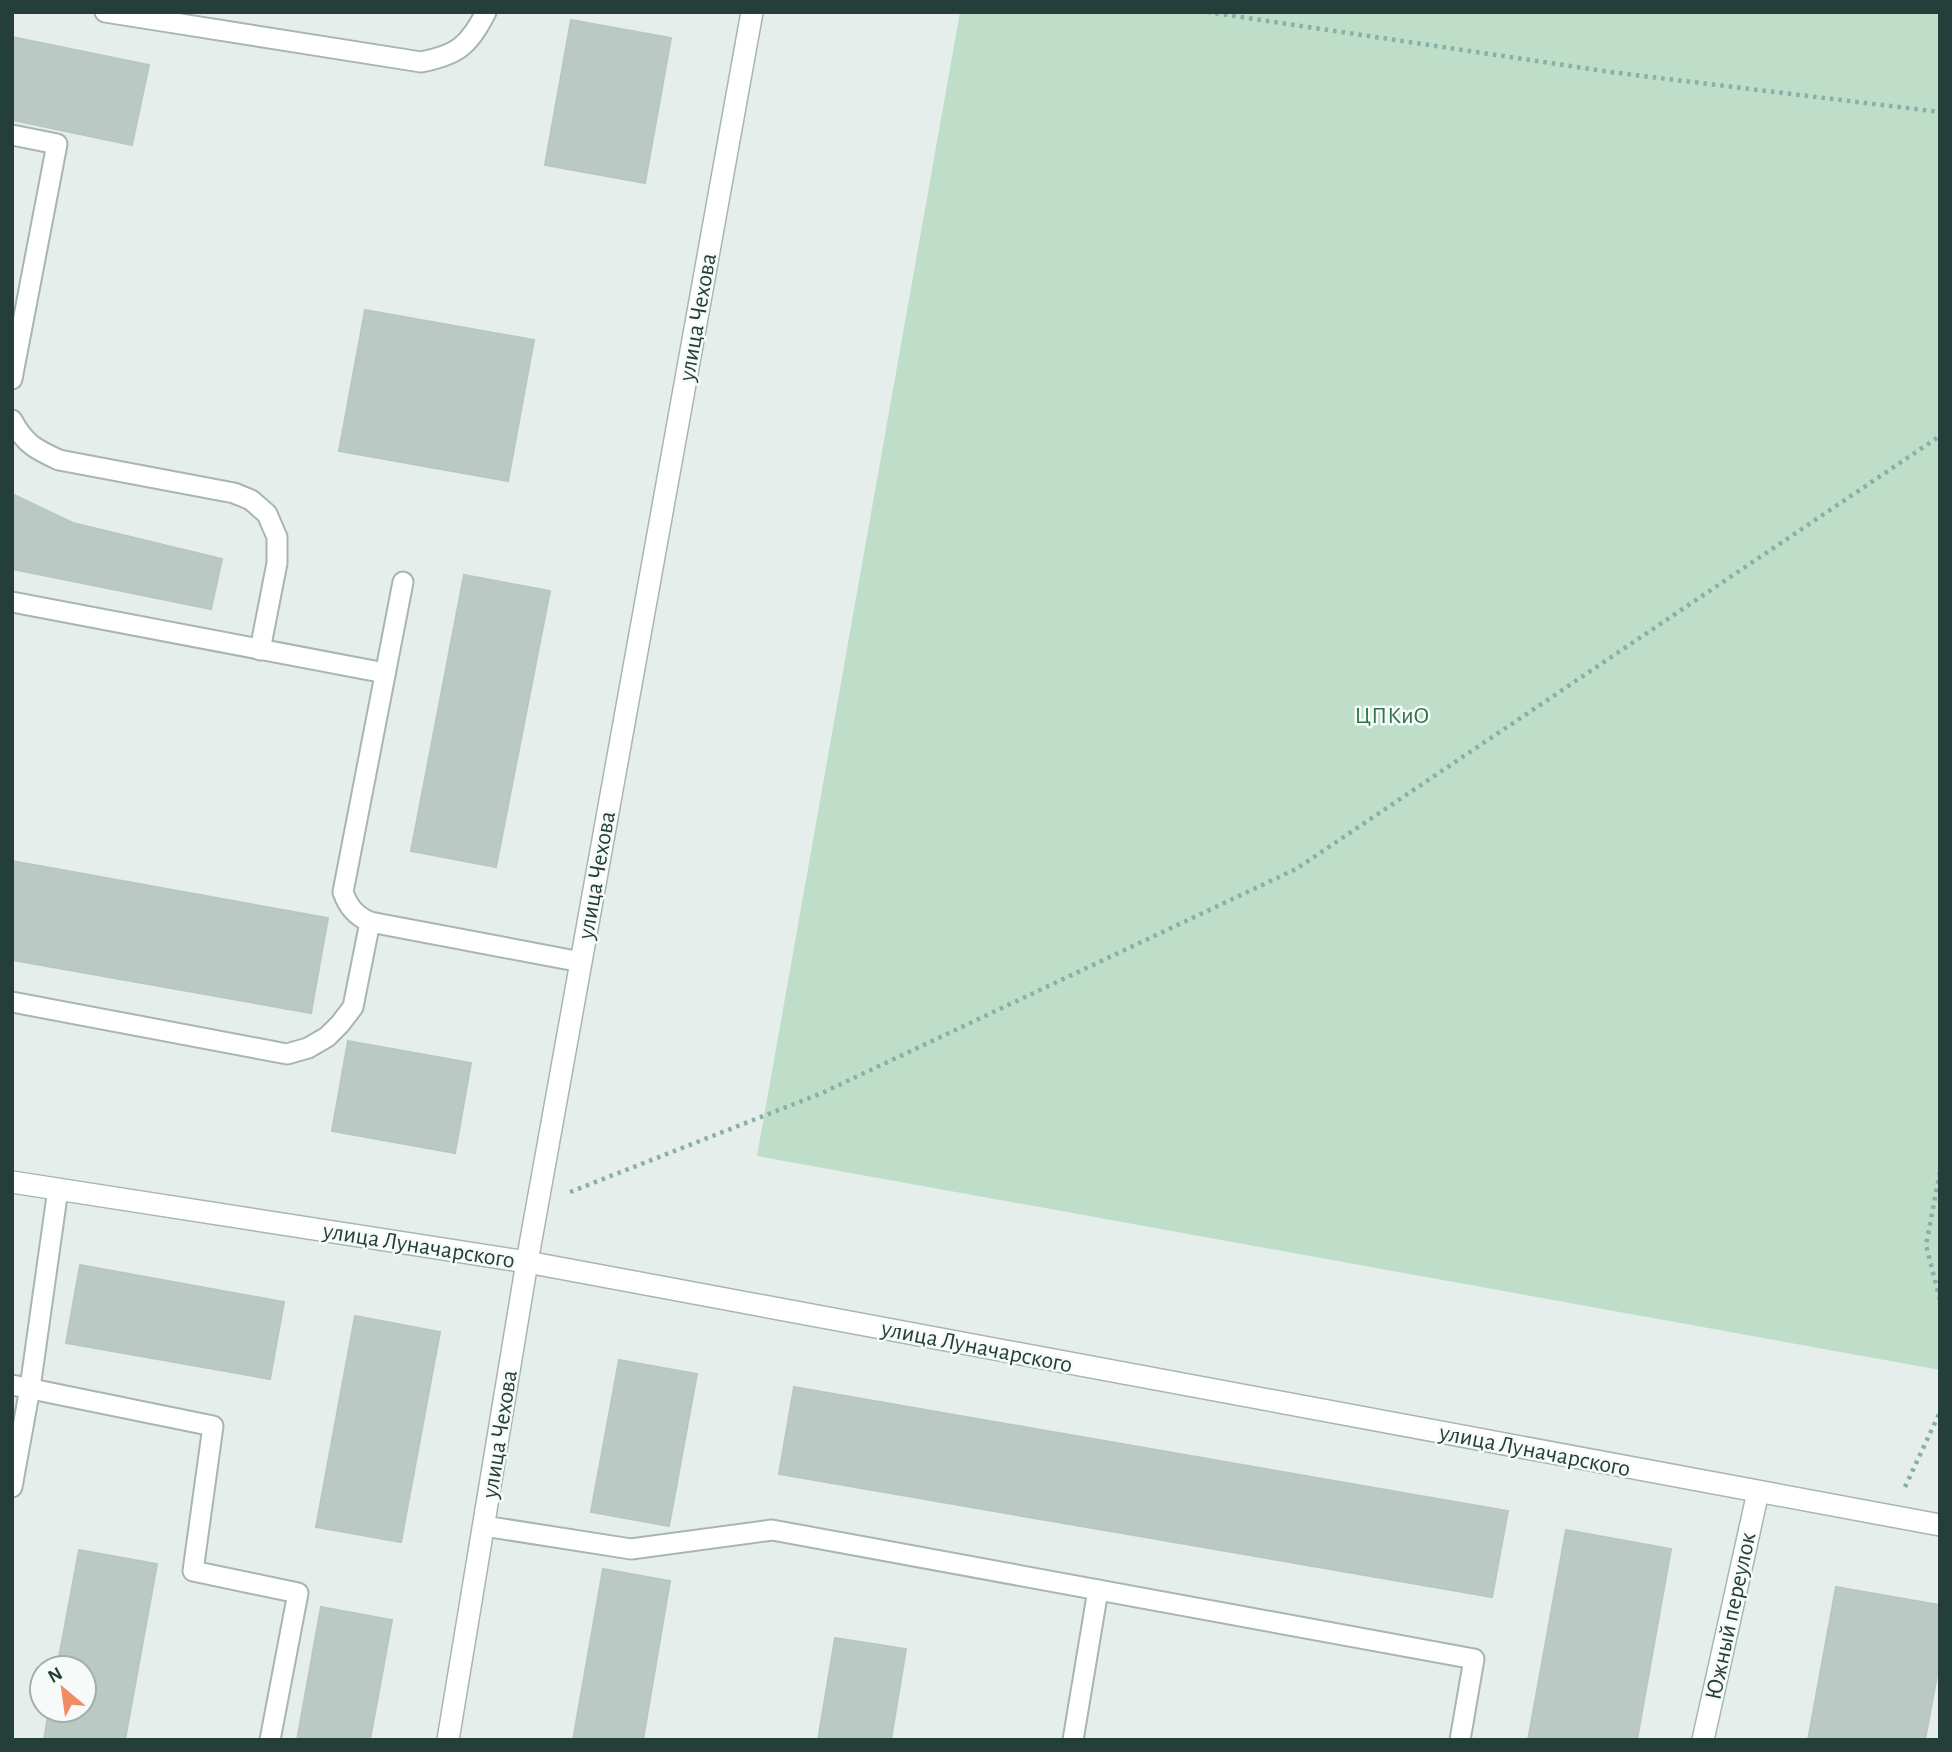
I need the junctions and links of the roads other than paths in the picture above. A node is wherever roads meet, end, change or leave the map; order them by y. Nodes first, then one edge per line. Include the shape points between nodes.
1 (104, 12) edge
2 (486, 12) edge
3 (752, 12) edge
4 (12, 135) edge
5 (12, 379) edge
6 (12, 420) edge
7 (403, 582) dead end
8 (12, 602) edge
9 (260, 650) junction
10 (385, 673) junction
11 (370, 922) junction
12 (581, 962) junction
13 (12, 1002) edge
14 (12, 1182) edge
15 (58, 1189) junction
16 (527, 1262) junction
17 (21, 1387) edge
18 (12, 1487) edge
19 (1758, 1492) junction
20 (1940, 1525) edge
21 (484, 1526) junction
22 (1098, 1590) junction
23 (270, 1740) edge
24 (448, 1740) edge
25 (1073, 1740) edge
26 (1460, 1740) edge
27 (1703, 1740) edge

1 - 2 lane via 421,62 443,58 462,47
3 - 12 street, улица Чехова
4 - 5 lane via 57,144
6 - 9 lane via 21,437 36,450 59,460 234,493 267,514 277,537 276,563
7 - 10 lane
8 - 9 lane
9 - 10 lane
10 - 11 lane via 343,892 350,908
11 - 12 lane
11 - 13 lane via 352,1007 327,1037 287,1054
12 - 16 street, улица Чехова
14 - 15 street, улица Луначарского
15 - 16 street, улица Луначарского
15 - 17 lane
16 - 19 street, улица Луначарского
16 - 21 street, улица Чехова
17 - 18 lane
17 - 23 lane via 213,1426 193,1571 298,1593
19 - 20 street, улица Луначарского
19 - 27 street, Южный переулок
21 - 22 lane via 631,1549 772,1530
21 - 24 street, улица Чехова
22 - 25 lane
22 - 26 lane via 1474,1659

